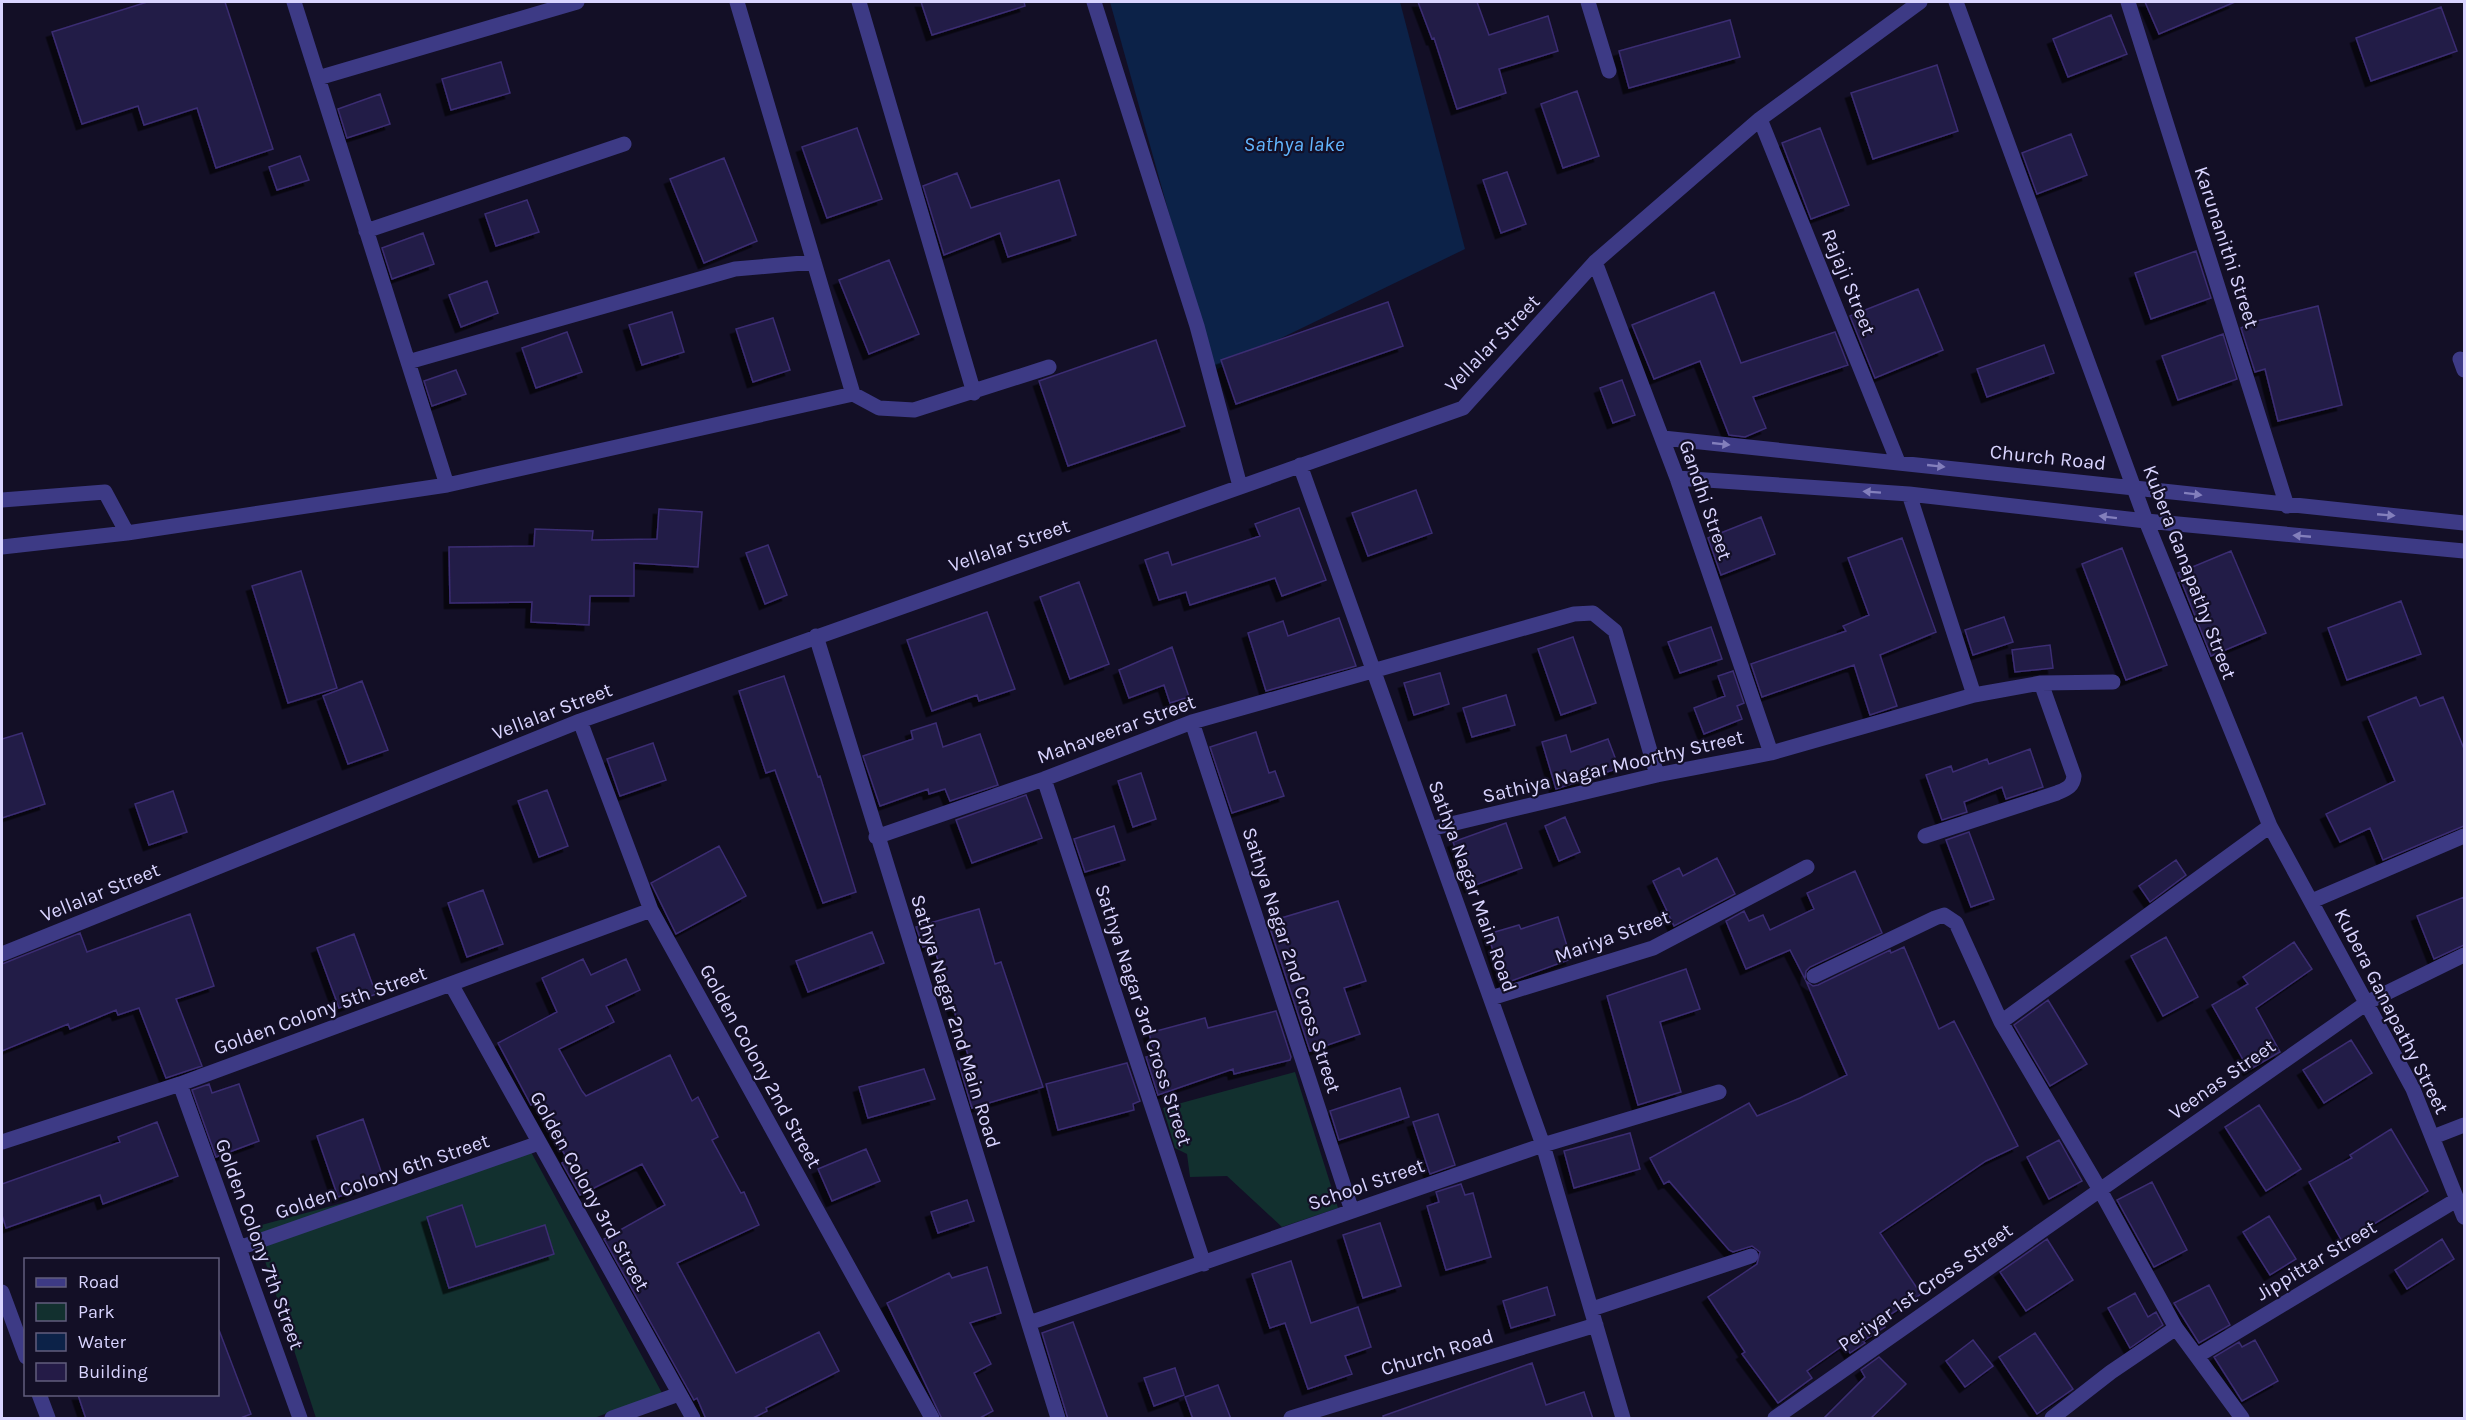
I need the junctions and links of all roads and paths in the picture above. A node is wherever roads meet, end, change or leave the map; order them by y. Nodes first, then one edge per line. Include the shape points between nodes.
1 (294, 2) edge
2 (577, 2) edge
3 (737, 2) edge
4 (859, 2) edge
5 (1094, 2) edge
6 (1588, 2) edge
7 (1920, 2) edge
8 (1956, 2) edge
9 (2128, 2) edge
10 (1609, 71) dead end
11 (318, 78) junction
12 (1760, 119) junction
13 (624, 144) dead end
14 (366, 231) junction
15 (814, 262) junction
16 (1595, 262) junction
17 (408, 363) junction
18 (1049, 367) dead end
19 (974, 393) junction
20 (853, 394) junction
21 (1663, 438) junction
22 (1899, 462) junction
23 (1300, 465) junction
24 (1677, 478) junction
25 (447, 485) junction
26 (1240, 486) junction
27 (2135, 487) junction
28 (1909, 494) junction
29 (2, 500) edge
30 (2287, 506) junction
31 (2146, 521) junction
32 (2464, 523) edge
33 (127, 533) junction
34 (2, 547) edge
35 (2464, 551) edge
36 (816, 636) junction
37 (1373, 669) junction
38 (2112, 682) dead end
39 (2041, 683) junction
40 (1974, 695) junction
41 (580, 721) junction
42 (1192, 722) junction
43 (1771, 753) junction
44 (1657, 775) junction
45 (1044, 779) junction
46 (2270, 826) junction
47 (1430, 829) junction
48 (1924, 836) dead end
49 (2464, 836) edge
50 (876, 837) junction
51 (1807, 867) dead end
52 (2312, 901) junction
53 (651, 910) junction
54 (2, 954) edge
55 (2464, 955) edge
56 (1814, 976) dead end
57 (451, 984) junction
58 (1491, 998) junction
59 (2368, 1002) junction
60 (2001, 1022) junction
61 (180, 1084) junction
62 (1719, 1092) dead end
63 (2464, 1125) edge
64 (2433, 1137) junction
65 (2, 1142) edge
66 (539, 1143) junction
67 (1543, 1145) junction
68 (2100, 1190) junction
69 (2458, 1199) junction
70 (1352, 1211) junction
71 (2464, 1217) edge
72 (239, 1248) junction
73 (1751, 1257) dead end
74 (1204, 1264) junction
75 (2, 1292) edge
76 (1592, 1309) junction
77 (1029, 1323) junction
78 (1596, 1325) junction
79 (2175, 1328) junction
80 (24, 1352) edge
81 (2195, 1354) junction
82 (679, 1394) junction
83 (39, 1396) edge
84 (48, 1419) edge
85 (300, 1419) edge
86 (612, 1419) edge
87 (693, 1419) edge
88 (932, 1419) edge
89 (1058, 1419) edge
90 (1291, 1419) edge
91 (1623, 1419) edge
92 (1774, 1419) edge
93 (2052, 1419) edge
94 (2242, 1419) edge

1 - 11 street
2 - 11 street
3 - 15 street
4 - 19 street
5 - 26 street via 1197,327
6 - 10 street
7 - 12 street, Vellalar Street
8 - 27 street, Kubera Ganapathy Street
9 - 30 street, Karunanithi Street
11 - 14 street
12 - 16 street, Vellalar Street
12 - 22 street, Rajaji Street
13 - 14 street
14 - 17 street
15 - 17 street via 735,269
15 - 20 street
16 - 21 street, Gandhi Street
16 - 23 street, Vellalar Street via 1463,408
17 - 25 street
18 - 19 street
19 - 20 street via 914,410 879,408
20 - 25 street
21 -> 22 street, Church Road
21 - 24 street, Gandhi Street
22 -> 27 street, Church Road
23 - 26 street, Vellalar Street
23 - 37 street, Sathya Nagar Main Road
28 -> 24 street
24 - 43 street, Gandhi Street
25 - 33 street
26 - 36 street, Vellalar Street
27 -> 30 street, Church Road
27 - 31 street, Kubera Ganapathy Street
31 -> 28 street
28 - 40 street
29 - 33 street via 105,492
30 -> 32 street, Church Road
35 -> 31 street
31 - 46 street, Kubera Ganapathy Street
33 - 34 street
36 - 41 street, Vellalar Street
36 - 50 street, Sathya Nagar 2nd Main Road
37 - 42 street, Mahaveerar Street
37 - 44 street, Mahaveerar Street via 1574,614 1593,613 1615,631
37 - 47 street, Sathya Nagar Main Road
38 - 39 street, Sathiya Nagar Moorthy Street
39 - 40 street, Sathiya Nagar Moorthy Street
39 - 48 street via 2074,776 2069,788
40 - 43 street, Sathiya Nagar Moorthy Street
41 - 53 street, Golden Colony 2nd Street
41 - 54 street, Vellalar Street
42 - 45 street, Mahaveerar Street
42 - 70 street, Sathya Nagar 2nd Cross Street
43 - 44 street, Sathiya Nagar Moorthy Street
44 - 47 street, Sathiya Nagar Moorthy Street
45 - 50 street, Mahaveerar Street
45 - 74 street, Sathya Nagar 3rd Cross Street
46 - 52 street, Kubera Ganapathy Street
46 - 60 street
47 - 58 street, Sathya Nagar Main Road
49 - 52 street
50 - 77 street, Sathya Nagar 2nd Main Road
51 - 58 street, Mariya Street via 1653,948
52 - 59 street, Kubera Ganapathy Street
53 - 57 street, Golden Colony 5th Street
53 - 88 street, Golden Colony 2nd Street
55 - 59 street, Veenas Street
56 - 60 street via 1944,915 1956,923
57 - 61 street, Golden Colony 5th Street
57 - 66 street, Golden Colony 3rd Street
58 - 67 street, Sathya Nagar Main Road
59 - 64 street, Kubera Ganapathy Street
59 - 68 street, Veenas Street
60 - 68 street
61 - 65 street, Golden Colony 5th Street
61 - 72 street, Golden Colony 7th Street
62 - 67 street, School Street
63 - 64 street, Kubera Ganapathy Street
64 - 69 street, Kubera Ganapathy Street
66 - 72 street, Golden Colony 6th Street
66 - 82 street, Golden Colony 3rd Street
67 - 70 street, School Street
67 - 76 street, Sathya Nagar Main Road
68 - 79 street
68 - 92 street, Periyar 1st Cross Street
69 - 71 street, Kubera Ganapathy Street
69 - 81 street, Jippittar Street
70 - 74 street, School Street
72 - 85 street, Golden Colony 7th Street
73 - 76 street
74 - 77 street, School Street
75 - 80 street
76 - 78 street, Sathya Nagar Main Road
77 - 89 street, Sathya Nagar 2nd Main Road
78 - 90 street, Church Road
78 - 91 street, Sathya Nagar Main Road
79 - 81 street
79 - 93 street
81 - 94 street
82 - 86 street
82 - 87 street, Golden Colony 3rd Street
83 - 84 street

